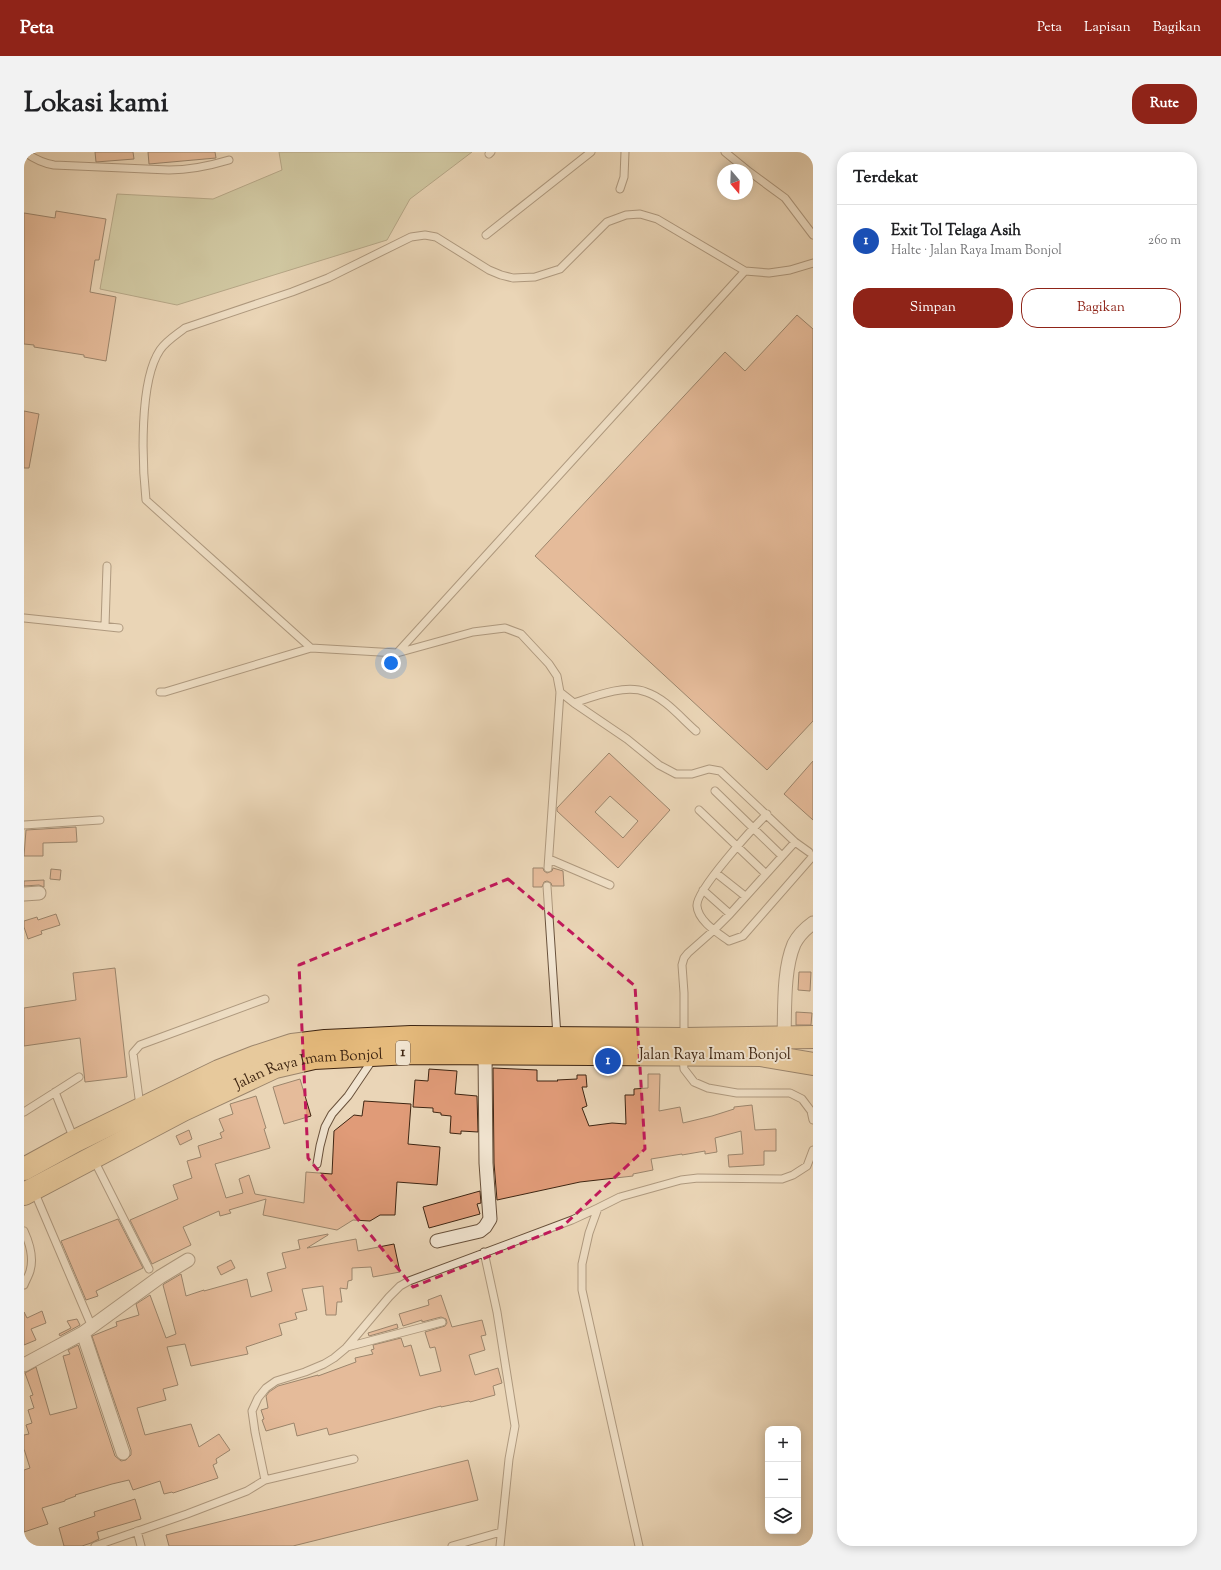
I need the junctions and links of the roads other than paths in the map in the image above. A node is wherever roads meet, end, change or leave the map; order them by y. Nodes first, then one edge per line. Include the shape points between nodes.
1 (25, 152) edge
2 (591, 152) edge
3 (625, 152) edge
4 (725, 152) edge
5 (229, 160) dead end
6 (740, 164) edge
7 (753, 174) edge
8 (620, 189) dead end
9 (486, 235) dead end
10 (813, 235) edge
11 (813, 263) edge
12 (745, 271) junction
13 (107, 566) dead end
14 (24, 618) edge
15 (105, 626) junction
16 (119, 628) dead end
17 (311, 648) junction
18 (397, 653) junction
19 (160, 692) dead end
20 (560, 692) junction
21 (574, 703) junction
22 (696, 731) dead end
23 (715, 791) dead end
24 (698, 810) dead end
25 (767, 814) junction
26 (100, 820) dead end
27 (24, 825) edge
28 (753, 828) junction
29 (795, 842) junction
30 (737, 847) junction
31 (812, 853) edge
32 (782, 856) junction
33 (549, 859) junction
34 (548, 868) dead end
35 (716, 872) junction
36 (766, 874) junction
37 (610, 885) dead end
38 (547, 886) dead end
39 (703, 890) junction
40 (39, 893) dead end
41 (24, 894) edge
42 (745, 896) junction
43 (730, 914) junction
44 (813, 923) edge
45 (714, 930) junction
46 (265, 999) dead end
47 (557, 1037) junction
48 (784, 1037) junction
49 (813, 1037) edge
50 (684, 1046) junction
51 (486, 1054) junction
52 (760, 1055) junction
53 (376, 1056) junction
54 (813, 1056) edge
55 (813, 1064) edge
56 (79, 1077) dead end
57 (55, 1092) junction
58 (140, 1110) junction
59 (24, 1112) edge
60 (813, 1120) edge
61 (75, 1141) junction
62 (813, 1150) edge
63 (92, 1158) junction
64 (317, 1164) dead end
65 (24, 1169) edge
66 (29, 1191) edge
67 (598, 1208) junction
68 (24, 1230) edge
69 (437, 1241) dead end
70 (484, 1252) junction
71 (188, 1260) dead end
72 (149, 1269) dead end
73 (24, 1285) edge
74 (442, 1322) dead end
75 (87, 1330) junction
76 (346, 1348) junction
77 (24, 1365) edge
78 (123, 1453) dead end
79 (354, 1459) dead end
80 (265, 1480) junction
81 (137, 1531) junction
82 (501, 1532) junction
83 (95, 1546) edge
84 (141, 1546) edge
85 (452, 1546) edge
86 (500, 1546) edge
87 (639, 1546) edge

1 - 5 lane via 43,163 54,165 169,170 185,170
2 - 9 lane
3 - 8 lane via 624,177
4 - 6 lane
7 - 10 lane via 785,198
11 - 12 lane via 769,273
12 - 17 lane via 657,219 640,214 626,215 607,222 560,269 535,277 513,278 501,275 436,237 425,234 411,237 328,278 185,328 170,339 152,365 146,391 143,440 146,500
12 - 18 lane
13 - 15 lane
14 - 15 lane
15 - 16 lane
17 - 18 lane
17 - 19 lane
18 - 20 lane via 473,632 505,628 521,634 549,664 557,676
20 - 21 lane
20 - 33 lane
21 - 22 lane via 599,694 630,689 646,691 662,700
21 - 25 lane via 676,774 692,774 709,769 720,771
23 - 28 lane
24 - 30 lane
25 - 28 lane
25 - 29 lane
26 - 27 lane
28 - 30 lane
28 - 32 lane
29 - 31 lane
29 - 32 lane
30 - 35 lane
30 - 36 lane
31 - 45 lane via 743,936 729,941
32 - 36 lane
33 - 34 lane
33 - 37 lane
35 - 39 lane
35 - 42 lane
36 - 42 lane
38 - 47 lane
39 - 43 lane
39 - 45 lane via 696,904 699,914
40 - 41 street
42 - 43 lane
43 - 45 lane
44 - 48 street via 795,942 790,956
45 - 50 lane via 688,953 682,965
46 - 58 lane via 135,1049 133,1053
47 - 50 highway, Jalan Raya Imam Bonjol / 1
47 - 58 highway, Jalan Raya Imam Bonjol / 1 via 411,1037 292,1045 219,1071
48 - 49 highway, Jalan Raya Imam Bonjol / 1
48 - 50 highway, Jalan Raya Imam Bonjol / 1
50 - 51 highway, Jalan Raya Imam Bonjol / 1
50 - 52 highway, Jalan Raya Imam Bonjol / 1
50 - 60 lane via 684,1070 694,1082 708,1088 737,1093 790,1093 802,1099 811,1111
51 - 53 highway, Jalan Raya Imam Bonjol / 1 via 410,1053
51 - 69 street via 486,1163 490,1219 480,1231
52 - 54 highway, Jalan Raya Imam Bonjol / 1
52 - 55 highway
53 - 63 highway, Jalan Raya Imam Bonjol / 1 via 314,1058 275,1067 183,1110
53 - 64 lane via 332,1114 325,1127
56 - 57 lane
57 - 59 lane
57 - 61 lane
58 - 61 highway, Jalan Raya Imam Bonjol / 1
61 - 65 highway, Jalan Raya Imam Bonjol / 1
62 - 67 lane via 807,1166 782,1179 681,1180 620,1197
63 - 66 highway, Jalan Raya Imam Bonjol / 1
63 - 72 lane
66 - 75 lane
67 - 70 lane
67 - 87 lane via 582,1264 582,1290
68 - 73 lane via 31,1255 31,1270
70 - 76 lane via 409,1280 400,1286
70 - 82 lane via 497,1312 515,1426
71 - 75 street
74 - 76 lane
75 - 77 street
75 - 78 street
76 - 80 lane via 324,1364 276,1381 258,1398 252,1412
79 - 80 lane
80 - 81 lane via 247,1491
81 - 83 lane
81 - 84 lane
82 - 85 lane
82 - 86 lane

